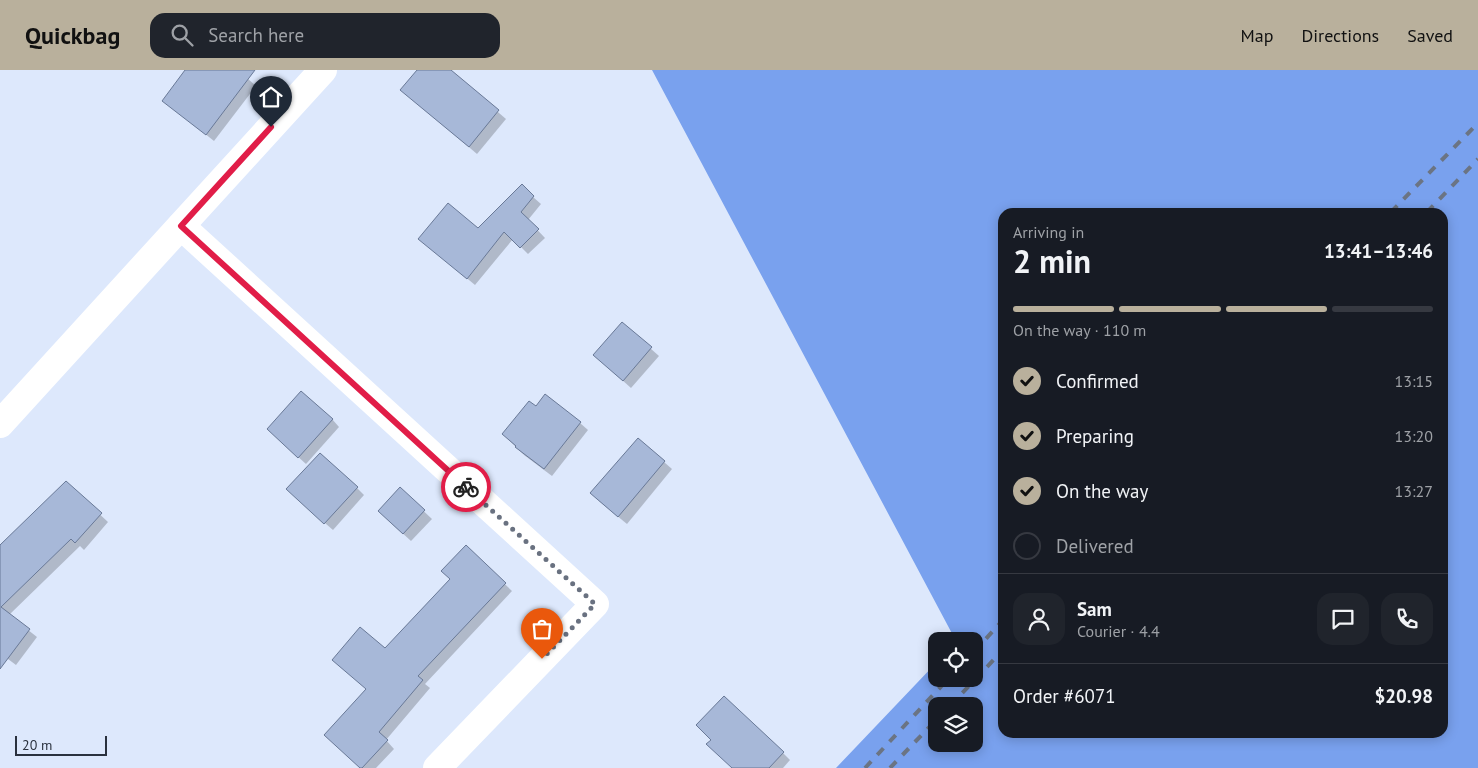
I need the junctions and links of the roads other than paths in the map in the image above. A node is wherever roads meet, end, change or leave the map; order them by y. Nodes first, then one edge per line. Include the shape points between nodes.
1 (323, 70) edge
2 (181, 226) junction
3 (0, 424) edge
4 (437, 768) edge

1 - 2 street
2 - 3 street
2 - 4 street via 595,604

